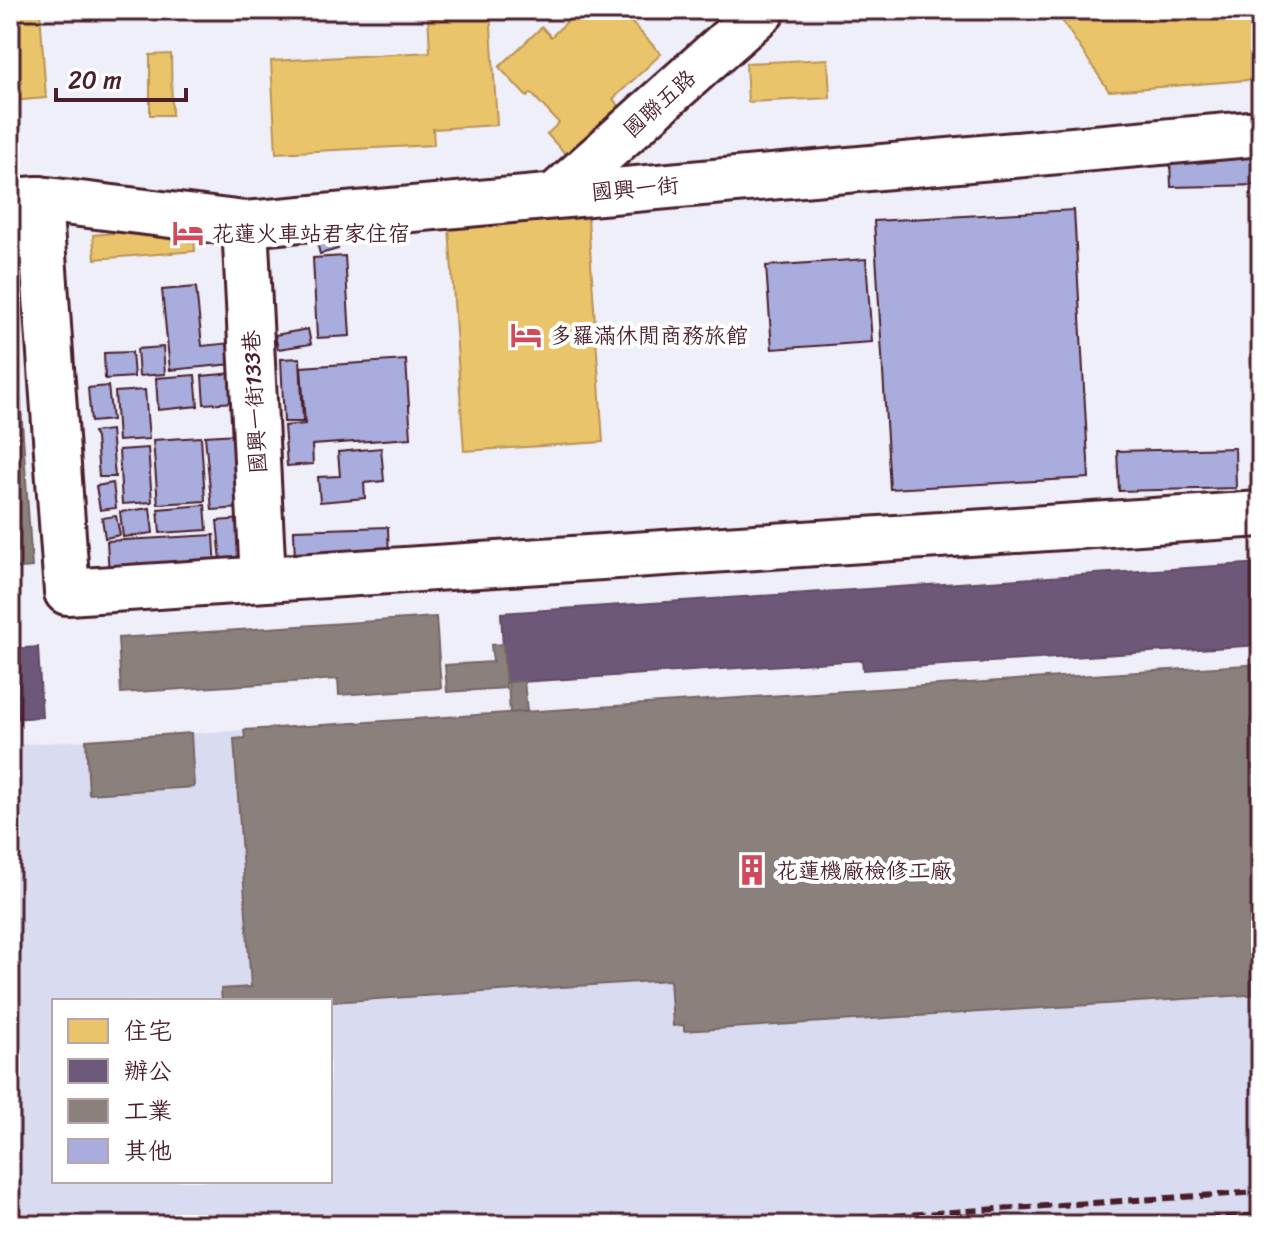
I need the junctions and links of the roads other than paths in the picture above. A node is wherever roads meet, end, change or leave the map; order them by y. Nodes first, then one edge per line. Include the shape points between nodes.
1 (763, 10) edge
2 (1261, 133) edge
3 (556, 195) junction
4 (25, 200) edge
5 (245, 224) junction
6 (1261, 514) edge
7 (263, 579) junction

1 - 3 street, 國聯五路
2 - 3 street, 國興一街
3 - 5 street, 國興一街
4 - 5 street, 國興一街
4 - 7 street via 67,592
5 - 7 street, 國興一街133巷
6 - 7 street

